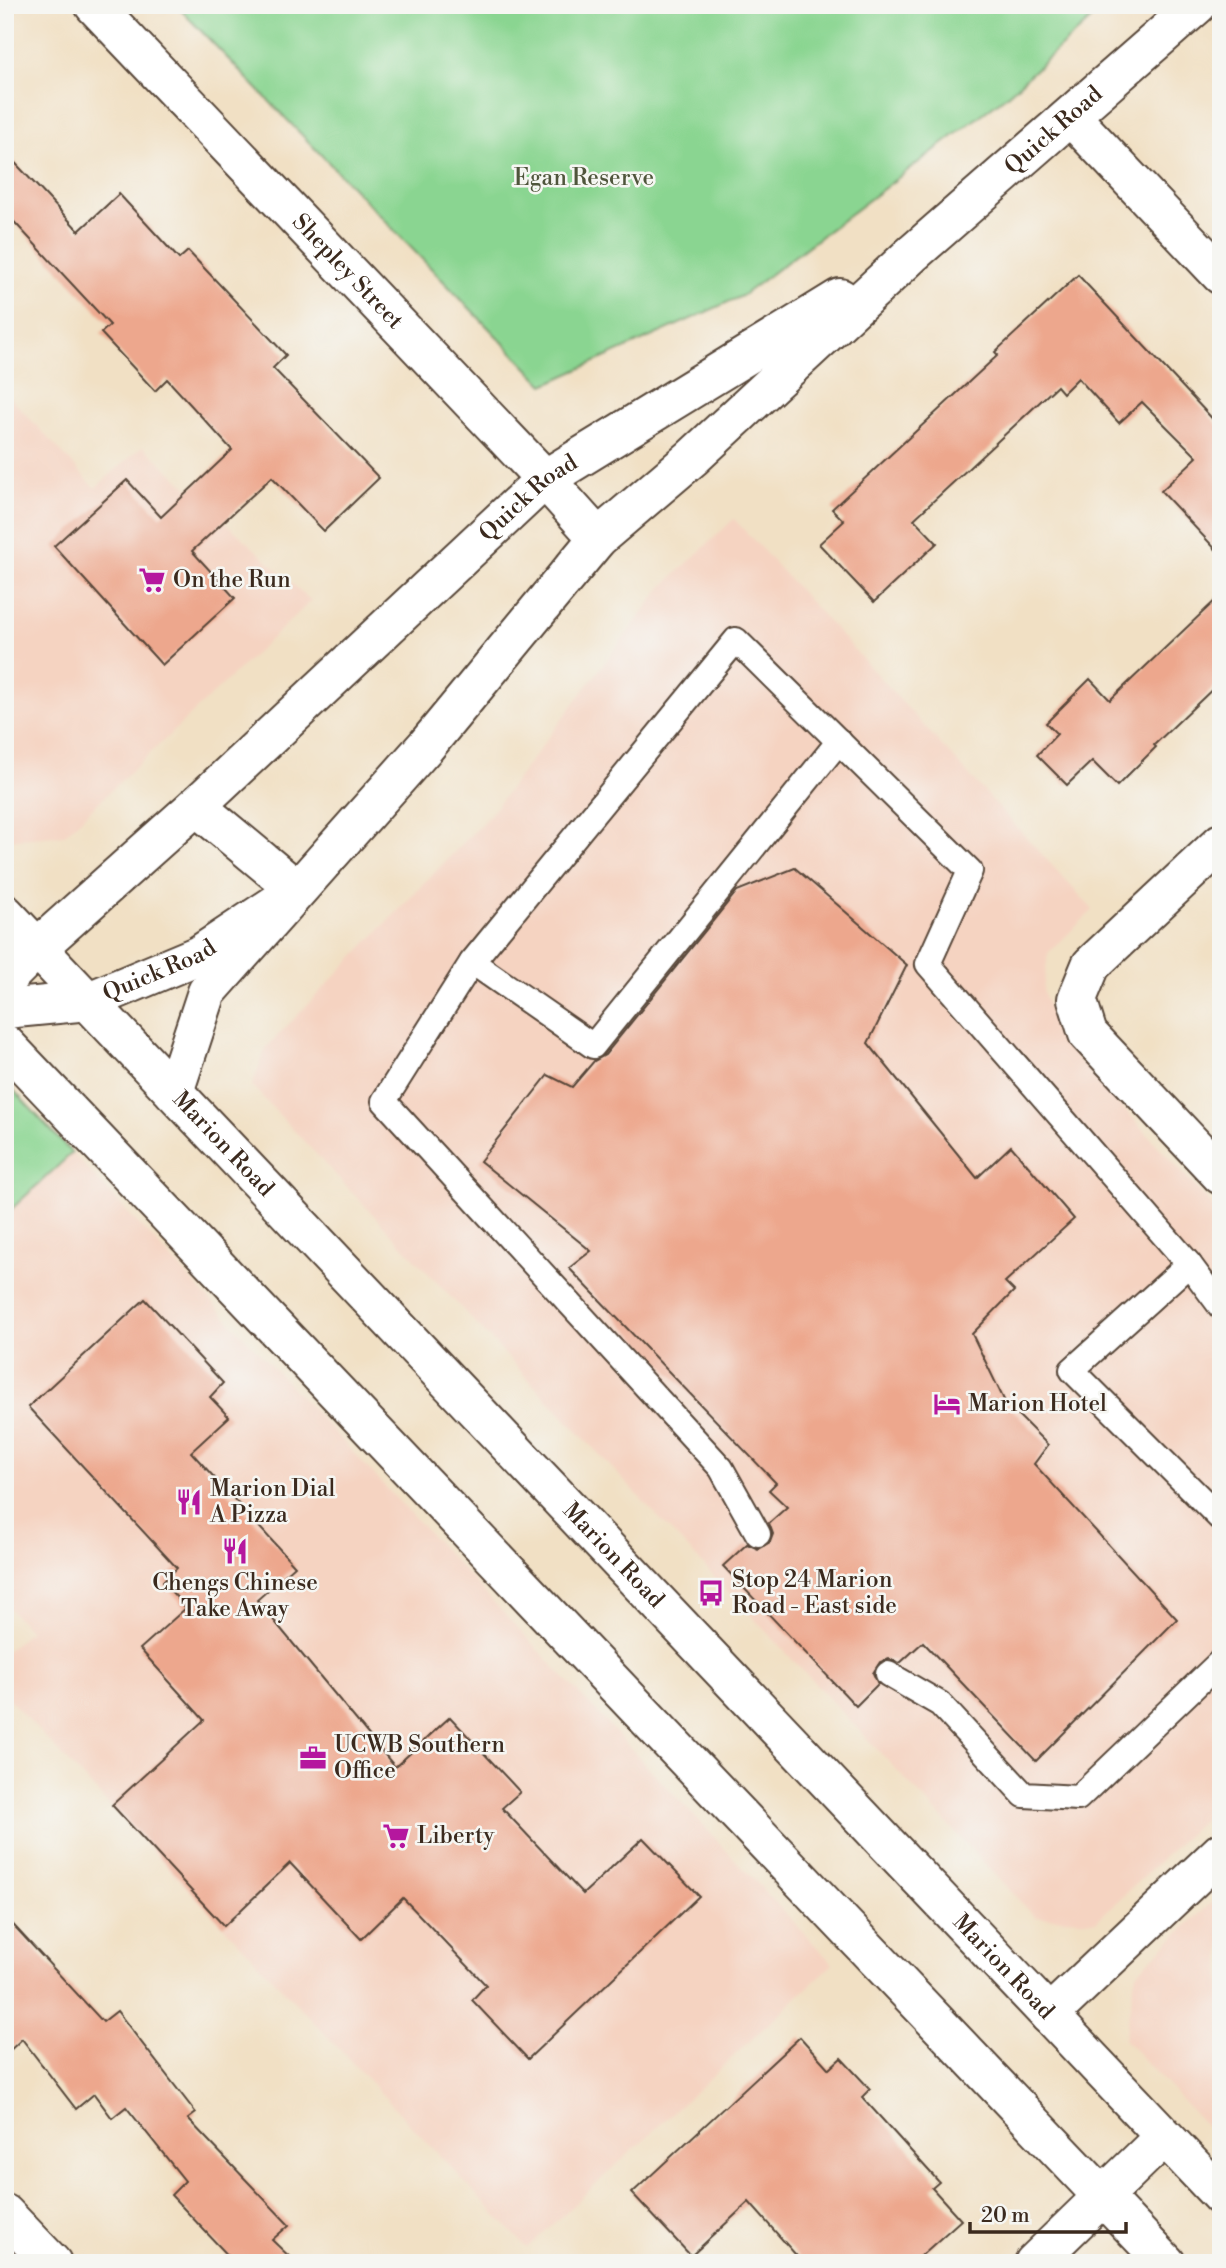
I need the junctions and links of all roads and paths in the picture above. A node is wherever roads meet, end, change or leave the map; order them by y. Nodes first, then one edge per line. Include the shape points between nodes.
1 (94, 5) edge
2 (1197, 5) edge
3 (1070, 117) junction
4 (911, 255) junction
5 (1221, 275) edge
6 (545, 479) junction
7 (598, 538) junction
8 (839, 741) junction
9 (196, 806) junction
10 (1221, 843) edge
11 (297, 890) junction
12 (5, 914) edge
13 (37, 948) junction
14 (472, 962) junction
15 (5, 980) edge
16 (89, 1002) junction
17 (5, 1009) edge
18 (5, 1044) edge
19 (174, 1092) junction
20 (1221, 1175) edge
21 (1189, 1264) junction
22 (1221, 1307) edge
23 (1221, 1518) edge
24 (758, 1534) dead end
25 (1221, 1661) edge
26 (888, 1674) dead end
27 (1221, 1852) edge
28 (1049, 2015) junction
29 (1164, 2137) junction
30 (1103, 2195) junction
31 (1221, 2196) edge
32 (5, 2214) edge
33 (52, 2263) edge
34 (1034, 2263) edge
35 (1166, 2263) edge

1 - 6 street, Shepley Street
2 - 3 street, Quick Road
3 - 4 street, Quick Road
3 - 5 street
4 - 6 street, Quick Road
4 - 7 street, Quick Road via 692,458
6 - 7 street, Shepley Street
6 - 9 street, Quick Road
7 - 11 street, Quick Road via 426,746
8 - 14 lane via 593,1046
8 - 14 lane via 736,640
8 - 21 lane via 970,870 928,964
9 - 11 street
9 - 13 street, Quick Road
10 - 20 street via 1091,965 1077,999 1088,1034
11 - 16 street, Quick Road via 199,955
11 - 19 street, Quick Road via 207,992
12 - 13 street, Marion Road
13 - 15 street, Quick Road
13 - 16 street, Marion Road
14 - 24 lane via 384,1101 721,1468
16 - 17 street, Quick Road
16 - 19 street, Marion Road
18 - 30 street
19 - 28 street, Marion Road
21 - 22 lane
21 - 23 lane via 1072,1370
25 - 26 lane via 1078,1798 1024,1796 940,1704
27 - 28 street
28 - 29 street, Marion Road
29 - 30 street
29 - 31 street, Marion Road
30 - 34 street
30 - 35 street
32 - 33 street

